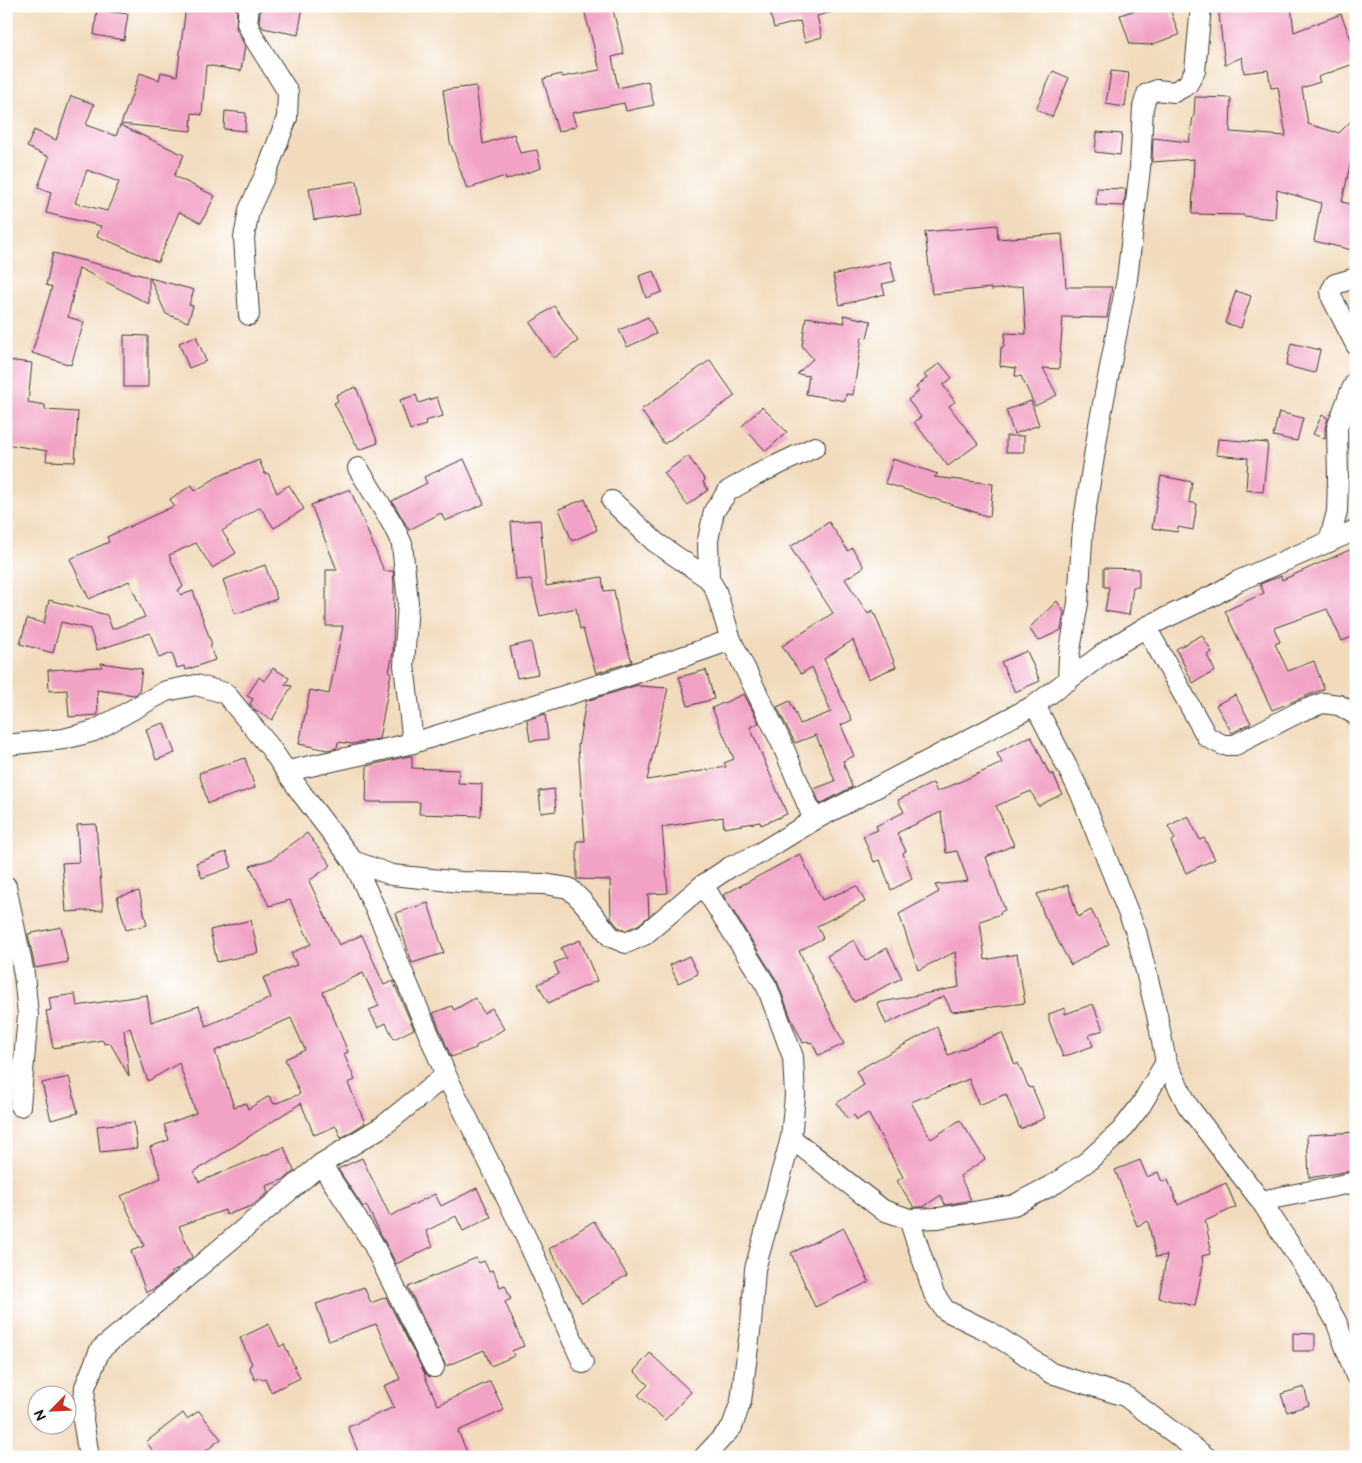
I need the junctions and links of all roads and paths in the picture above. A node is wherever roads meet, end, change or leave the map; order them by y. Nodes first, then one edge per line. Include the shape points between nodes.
1 (249, 6) edge
2 (1201, 6) edge
3 (1356, 278) edge
4 (249, 315) dead end
5 (1356, 345) edge
6 (1354, 389) edge
7 (815, 447) dead end
8 (358, 468) dead end
9 (612, 502) dead end
10 (1356, 530) edge
11 (1329, 542) junction
12 (709, 578) junction
13 (1146, 627) junction
14 (731, 640) junction
15 (1068, 680) junction
16 (1035, 705) junction
17 (1356, 715) edge
18 (413, 743) junction
19 (6, 745) edge
20 (288, 771) junction
21 (814, 820) junction
22 (354, 861) junction
23 (703, 885) junction
24 (6, 886) edge
25 (1166, 1062) junction
26 (446, 1076) junction
27 (20, 1106) dead end
28 (791, 1138) junction
29 (321, 1164) junction
30 (1356, 1182) edge
31 (1261, 1201) junction
32 (909, 1219) junction
33 (584, 1363) dead end
34 (434, 1367) dead end
35 (1356, 1376) edge
36 (89, 1457) edge
37 (704, 1457) edge
38 (1206, 1457) edge

1 - 4 street via 247,23 288,92 287,118 249,210 244,238
2 - 15 street via 1195,71 1187,85 1174,92 1157,90 1147,94 1142,106 1140,168 1127,280 1083,526
3 - 5 street via 1334,284 1331,291
6 - 11 street via 1337,428 1337,512
7 - 12 street via 728,491 714,511 708,540
8 - 18 street via 402,544 408,602 404,664
9 - 12 street via 655,542
10 - 11 street
11 - 13 street via 1238,581
12 - 14 street
13 - 15 street
13 - 17 street via 1207,737 1224,745 1235,745 1323,703 1339,704
14 - 18 street
14 - 21 street via 782,744
15 - 16 street
16 - 21 street
16 - 25 street via 1080,792 1136,932
18 - 20 street
19 - 20 street via 64,739 94,731 166,691 196,685 225,693
20 - 22 street
21 - 23 street
22 - 23 street via 392,875 569,888 611,937 626,943 644,935
22 - 26 street
23 - 28 street via 767,987 793,1057
24 - 27 street via 24,974 28,1015
25 - 31 street via 1188,1106
25 - 32 street via 1141,1105 1121,1131 1056,1184 1014,1205 938,1218
26 - 29 street via 383,1126
26 - 33 street
28 - 32 street via 883,1210
28 - 37 street via 755,1269 741,1401 732,1427
29 - 34 street via 372,1242
29 - 36 street via 100,1350 85,1387 83,1420
30 - 31 street
31 - 35 street via 1336,1321
32 - 38 street via 934,1294 945,1310 990,1332 1050,1373 1125,1396

